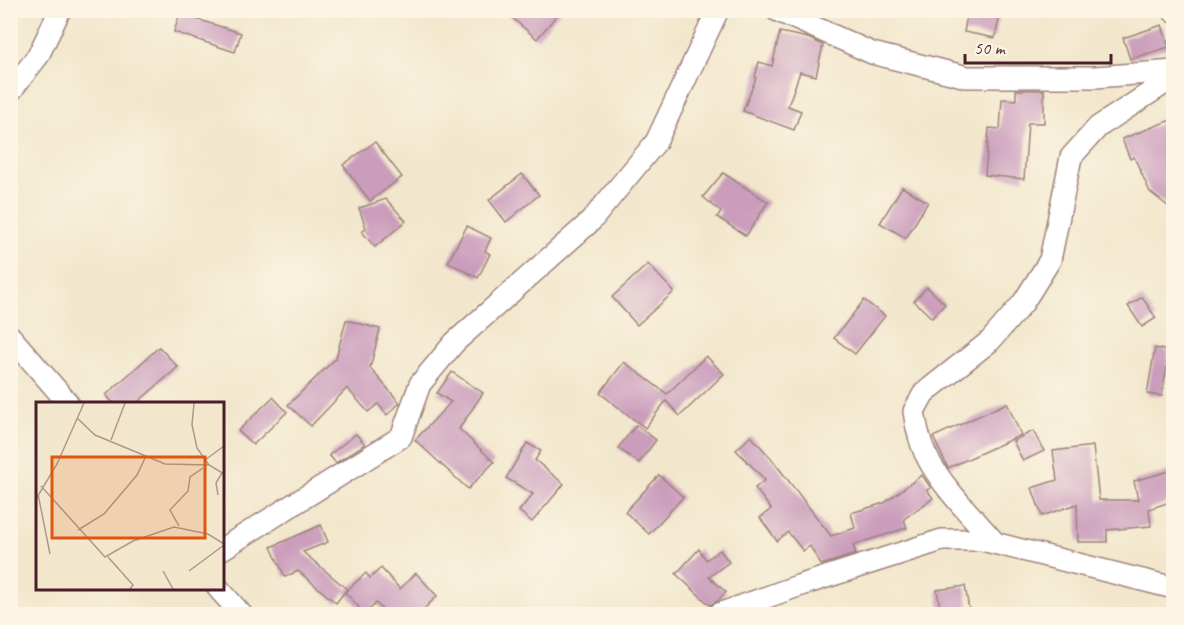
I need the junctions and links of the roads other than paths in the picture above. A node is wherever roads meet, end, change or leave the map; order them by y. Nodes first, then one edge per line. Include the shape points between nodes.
1 (60, 10) edge
2 (718, 10) edge
3 (776, 10) edge
4 (1173, 71) edge
5 (1173, 77) edge
6 (10, 92) edge
7 (10, 336) edge
8 (67, 402) edge
9 (995, 543) junction
10 (224, 548) edge
11 (1173, 588) edge
12 (219, 589) edge
13 (241, 615) edge
14 (719, 615) edge

1 - 6 street via 38,56
2 - 10 street via 656,142 591,221 455,342 420,384 401,437
3 - 4 street via 872,53 967,76 1095,76
5 - 9 street via 1098,127 1071,157 1050,260 1023,303 990,341 924,393 914,411 926,455 951,492
7 - 8 street
9 - 11 street
9 - 14 street via 942,540
12 - 13 street

